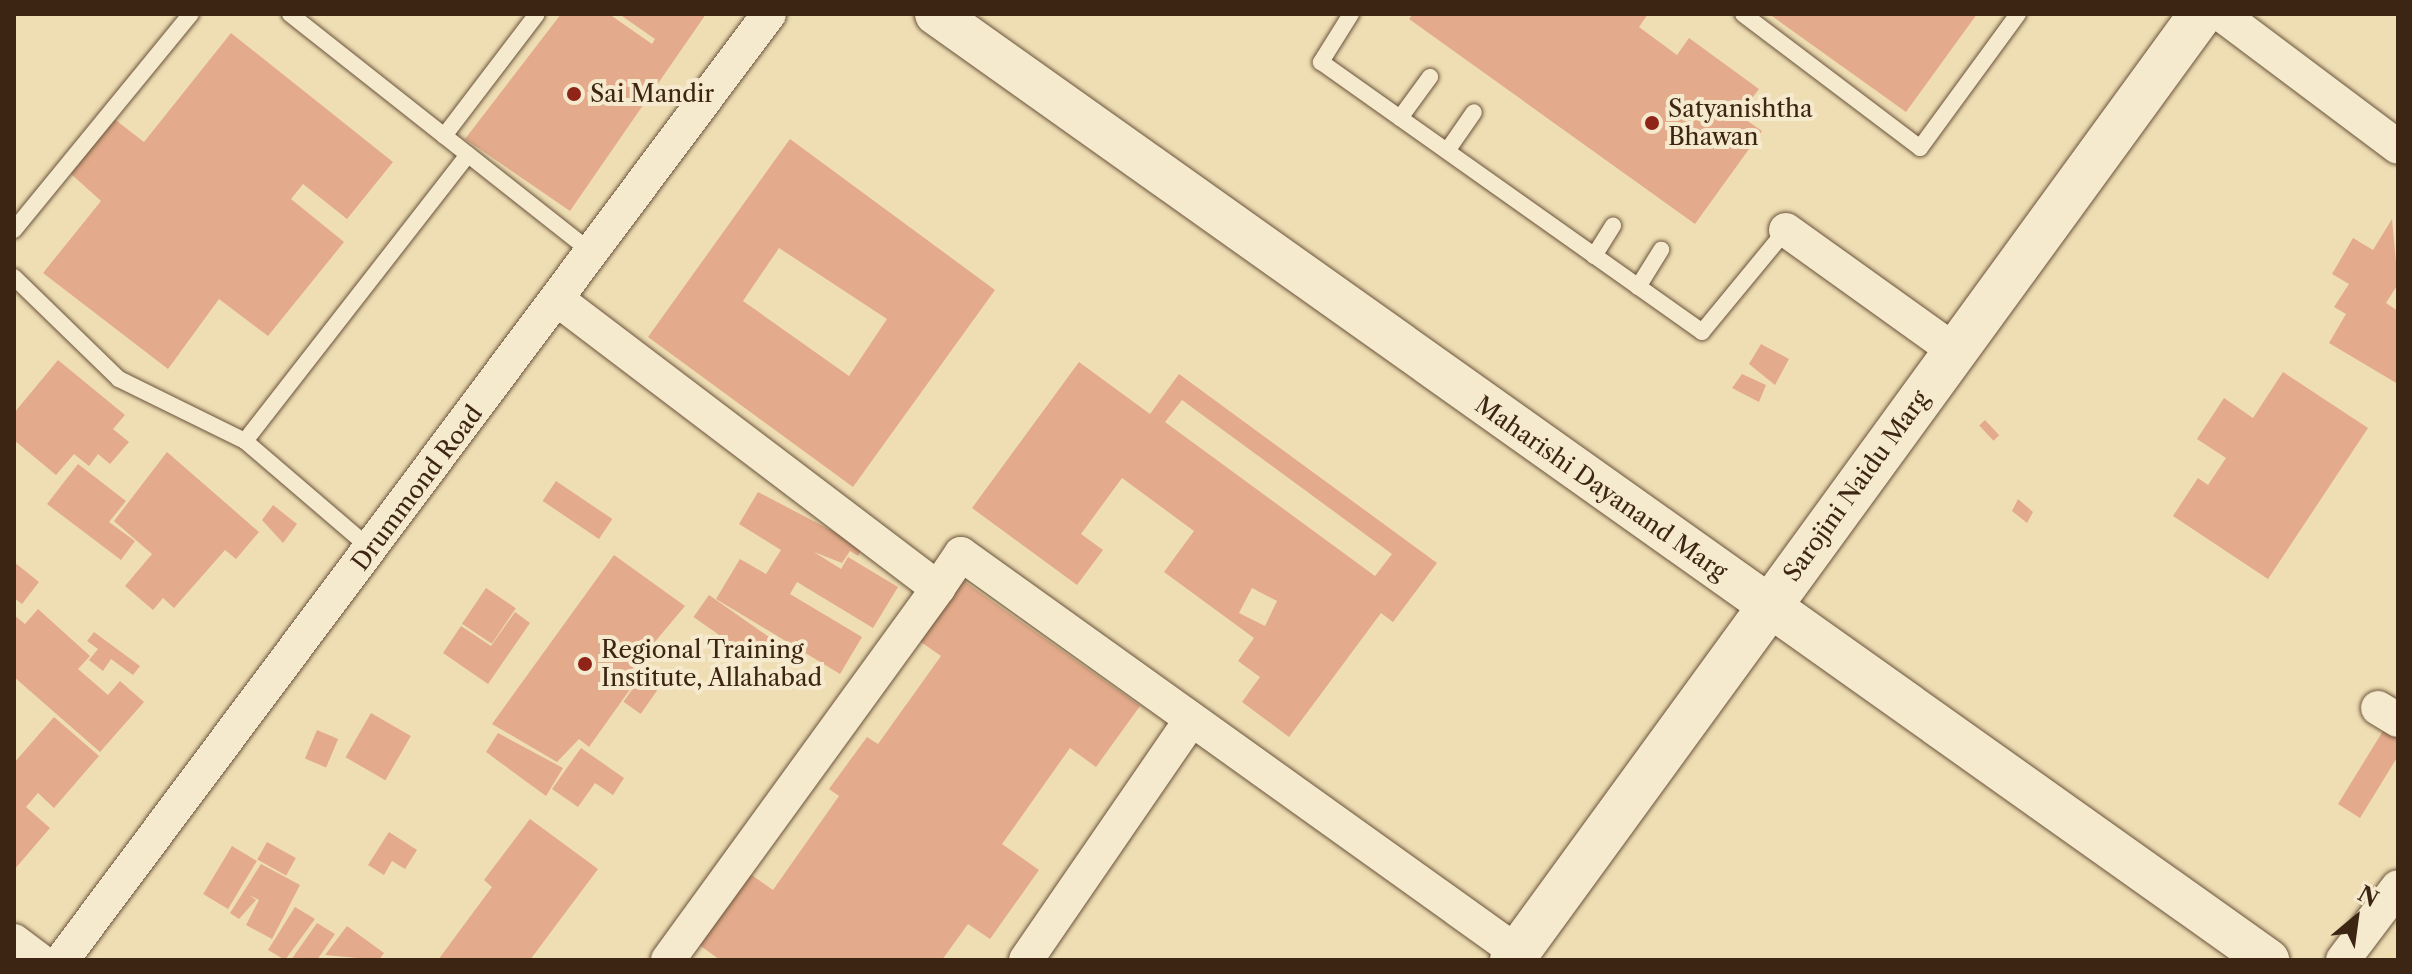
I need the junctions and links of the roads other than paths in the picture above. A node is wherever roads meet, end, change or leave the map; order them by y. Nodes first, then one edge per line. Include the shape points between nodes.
1 (191, 14) edge
2 (290, 14) edge
3 (537, 14) edge
4 (769, 14) edge
5 (936, 14) edge
6 (1351, 14) edge
7 (1743, 14) edge
8 (2018, 14) edge
9 (2203, 15) edge
10 (1430, 77) dead end
11 (1474, 112) dead end
12 (1400, 118) junction
13 (444, 136) junction
14 (2398, 147) edge
15 (1447, 151) junction
16 (468, 155) junction
17 (1613, 226) dead end
18 (14, 230) edge
19 (1786, 230) joint
20 (1661, 250) dead end
21 (593, 253) junction
22 (1594, 256) junction
23 (14, 277) edge
24 (1638, 287) junction
25 (558, 300) junction
26 (1955, 351) junction
27 (245, 441) junction
28 (371, 549) junction
29 (938, 588) junction
30 (1768, 606) junction
31 (1189, 723) junction
32 (2398, 887) edge
33 (14, 941) edge
34 (1514, 956) edge
35 (39, 960) edge
36 (62, 960) edge
37 (668, 960) edge
38 (1026, 960) edge
39 (2268, 960) edge
40 (2343, 960) edge

1 - 18 lane
2 - 13 lane
3 - 13 lane
4 - 21 street, Drummond Road
5 - 30 street, Maharishi Dayanand Marg
6 - 12 lane via 1321,62
7 - 8 lane via 1920,148
9 - 14 street
9 - 26 main road, Sarojini Naidu Marg
10 - 12 lane
11 - 15 lane
12 - 15 lane
13 - 16 lane
15 - 22 lane
16 - 21 lane
16 - 27 lane
17 - 22 lane
19 - 24 lane via 1702,332
19 - 26 street
20 - 24 lane
21 - 25 street, Drummond Road
22 - 24 lane
23 - 27 lane via 119,379
25 - 28 street, Drummond Road
25 - 29 street
26 - 30 main road, Sarojini Naidu Marg
27 - 28 lane
28 - 36 street, Drummond Road
29 - 31 street via 961,554
29 - 37 street
30 - 34 main road, Sarojini Naidu Marg
30 - 39 street, Maharishi Dayanand Marg
31 - 34 street
31 - 38 street
32 - 40 street
33 - 35 street

